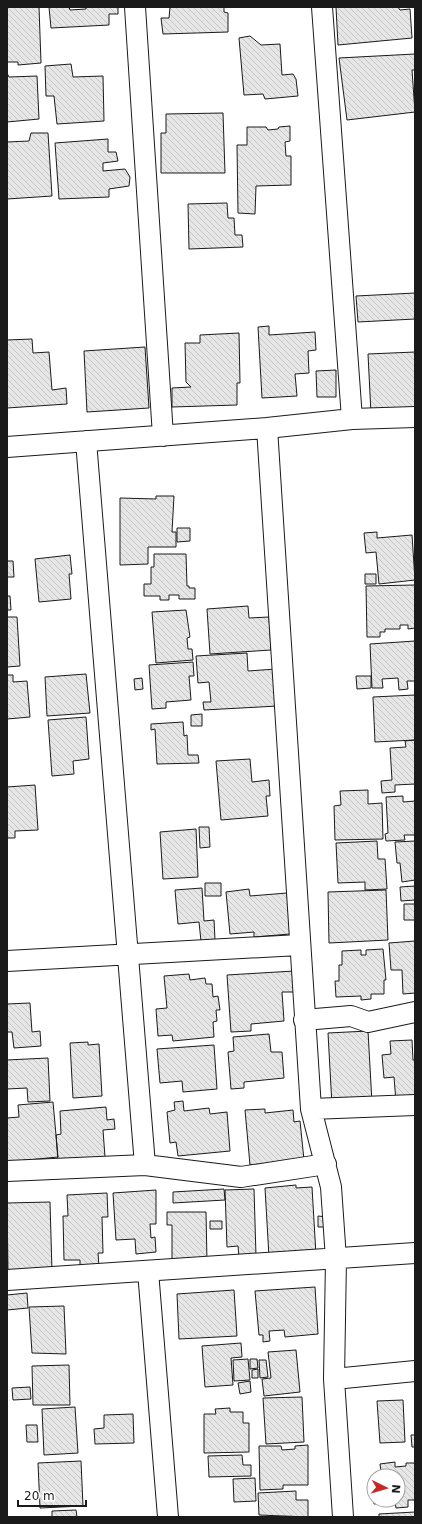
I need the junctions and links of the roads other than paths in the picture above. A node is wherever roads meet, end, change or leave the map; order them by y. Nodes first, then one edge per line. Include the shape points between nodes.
1 (135, 7) edge
2 (322, 7) edge
3 (415, 417) edge
4 (352, 420) junction
5 (267, 428) junction
6 (163, 436) junction
7 (86, 441) junction
8 (7, 447) edge
9 (299, 945) junction
10 (128, 954) junction
11 (7, 961) edge
12 (415, 1012) edge
13 (304, 1020) junction
14 (415, 1105) edge
15 (311, 1109) junction
16 (326, 1164) junction
17 (145, 1165) junction
18 (7, 1171) edge
19 (415, 1253) edge
20 (336, 1258) junction
21 (148, 1271) junction
22 (7, 1280) edge
23 (415, 1371) edge
24 (334, 1378) junction
25 (168, 1517) edge
26 (343, 1517) edge

1 - 6 street
2 - 4 street
3 - 4 street
4 - 5 street
5 - 6 street
5 - 9 street
6 - 7 street
7 - 8 street
7 - 10 street
9 - 10 street
9 - 13 street
10 - 11 street
10 - 17 street
12 - 13 street via 368,1022 351,1016
13 - 15 street
14 - 15 street
15 - 16 street
16 - 17 street via 241,1176
16 - 20 street via 331,1187
17 - 18 street
19 - 20 street
20 - 21 street
20 - 24 street
21 - 22 street
21 - 25 street
23 - 24 street
24 - 26 street

